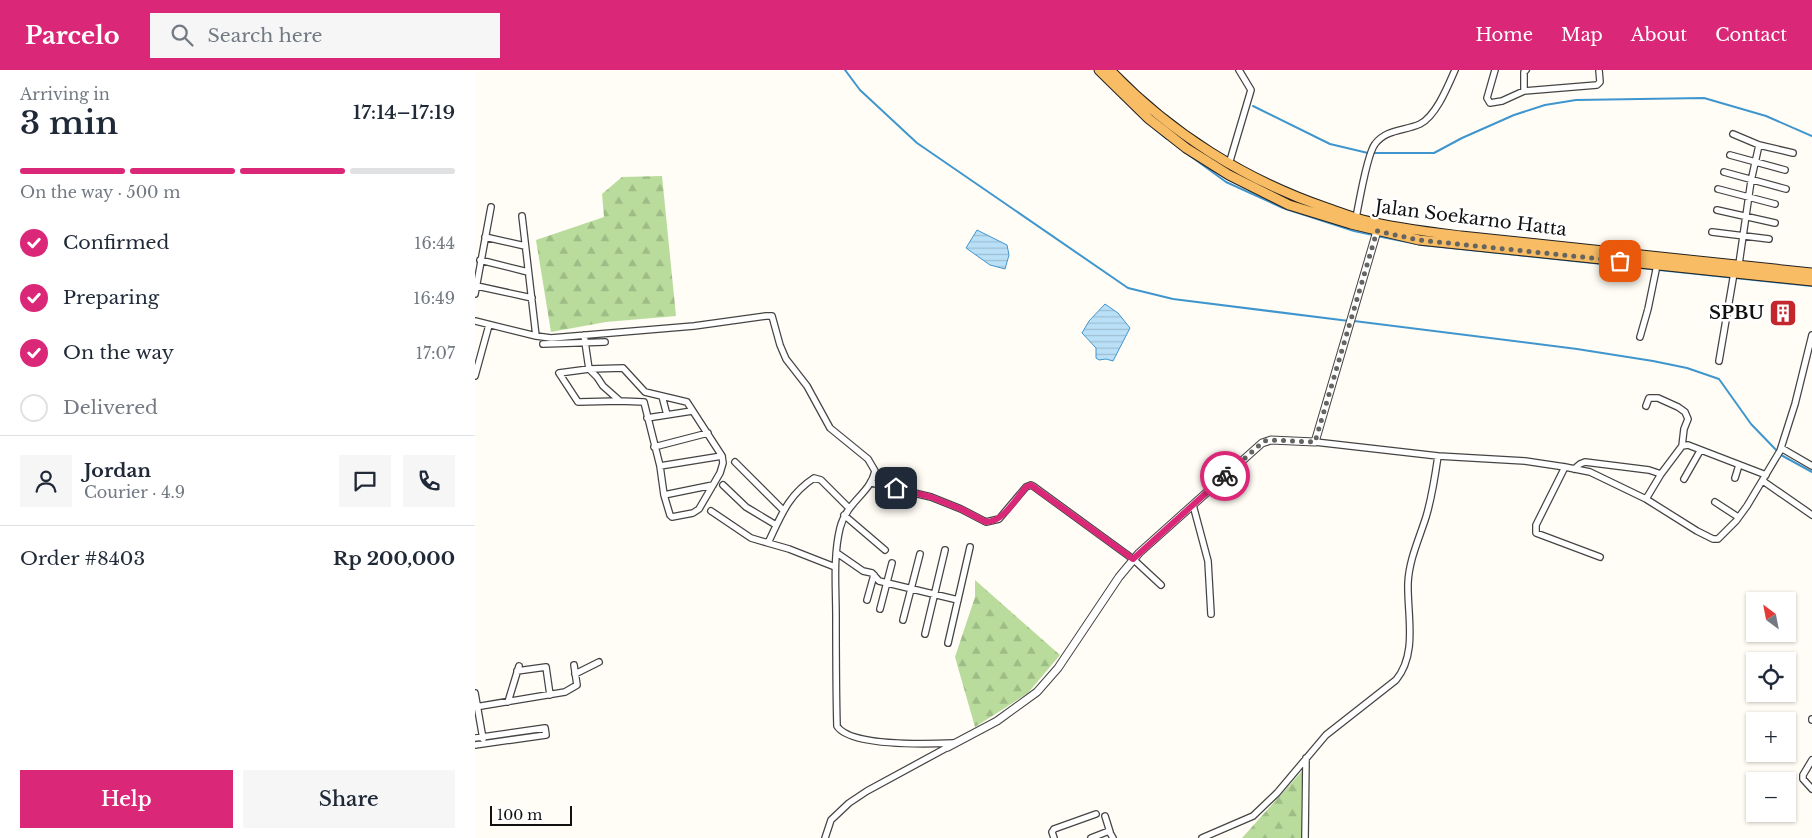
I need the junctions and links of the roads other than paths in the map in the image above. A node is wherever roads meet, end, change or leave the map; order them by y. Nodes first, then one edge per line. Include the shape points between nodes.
1 (1099, 70) edge
2 (1110, 70) edge
3 (1245, 70) edge
4 (1455, 70) edge
5 (1495, 70) edge
6 (1526, 70) edge
7 (1599, 70) edge
8 (1241, 73) edge
9 (1524, 91) junction
10 (1733, 134) dead end
11 (1759, 145) junction
12 (1793, 153) dead end
13 (1730, 155) dead end
14 (1757, 162) junction
15 (1229, 164) junction
16 (1785, 170) dead end
17 (1724, 172) dead end
18 (1751, 181) junction
19 (1786, 189) dead end
20 (1718, 190) dead end
21 (1749, 197) junction
22 (1775, 204) dead end
23 (491, 207) dead end
24 (1717, 210) dead end
25 (522, 216) dead end
26 (1746, 216) junction
27 (1356, 218) junction
28 (1775, 223) dead end
29 (1376, 232) junction
30 (1712, 232) dead end
31 (485, 237) junction
32 (1744, 238) junction
33 (1769, 239) dead end
34 (525, 246) junction
35 (480, 260) junction
36 (1740, 260) junction
37 (1657, 266) junction
38 (528, 272) junction
39 (1812, 273) edge
40 (1734, 274) junction
41 (1812, 281) edge
42 (477, 286) junction
43 (475, 294) edge
44 (532, 298) junction
45 (475, 321) edge
46 (489, 325) junction
47 (1812, 335) edge
48 (536, 336) junction
49 (584, 336) junction
50 (1640, 337) dead end
51 (584, 342) junction
52 (605, 342) dead end
53 (543, 344) dead end
54 (478, 356) edge
55 (1719, 361) dead end
56 (589, 369) junction
57 (475, 376) edge
58 (603, 386) junction
59 (645, 392) junction
60 (661, 396) junction
61 (611, 400) junction
62 (620, 401) junction
63 (644, 402) junction
64 (1646, 406) dead end
65 (692, 411) junction
66 (667, 415) junction
67 (647, 418) junction
68 (708, 434) junction
69 (1315, 442) junction
70 (654, 446) junction
71 (1682, 446) junction
72 (1781, 450) junction
73 (1700, 451) junction
74 (723, 456) junction
75 (1438, 456) junction
76 (735, 462) dead end
77 (1739, 465) junction
78 (660, 466) junction
79 (1812, 466) edge
80 (1565, 467) junction
81 (1574, 469) junction
82 (1661, 474) junction
83 (1735, 478) dead end
84 (1764, 478) junction
85 (1684, 479) dead end
86 (872, 483) junction
87 (713, 485) junction
88 (723, 485) dead end
89 (665, 495) junction
90 (1646, 499) junction
91 (1715, 502) dead end
92 (1193, 505) junction
93 (849, 508) junction
94 (783, 510) junction
95 (711, 512) dead end
96 (844, 515) junction
97 (1812, 515) edge
98 (1738, 517) junction
99 (776, 525) junction
100 (768, 544) junction
101 (970, 547) dead end
102 (885, 550) dead end
103 (945, 550) dead end
104 (837, 553) junction
105 (920, 554) dead end
106 (1600, 557) dead end
107 (1133, 559) junction
108 (892, 563) dead end
109 (835, 567) junction
110 (874, 575) junction
111 (887, 582) junction
112 (1161, 585) dead end
113 (911, 588) junction
114 (934, 594) junction
115 (867, 600) dead end
116 (958, 600) junction
117 (880, 609) dead end
118 (1211, 614) dead end
119 (903, 620) dead end
120 (925, 634) dead end
121 (948, 643) dead end
122 (599, 662) dead end
123 (574, 665) dead end
124 (575, 674) junction
125 (475, 693) edge
126 (550, 695) junction
127 (508, 702) junction
128 (477, 707) edge
129 (475, 738) edge
130 (484, 740) junction
131 (956, 743) junction
132 (475, 744) edge
133 (948, 747) joint
134 (1306, 758) junction
135 (1812, 760) edge
136 (1812, 789) edge
137 (1096, 814) dead end
138 (1105, 816) dead end
139 (1110, 832) junction
140 (825, 838) edge
141 (1054, 838) edge
142 (1091, 838) edge
143 (1113, 838) edge
144 (1201, 838) edge
145 (1305, 838) edge

1 - 29 highway, Jalan Soekarno Hatta via 1149,119 1186,148 1229,175 1289,205
2 - 15 highway, Jalan Soekarno Hatta via 1172,126
3 - 8 street
4 - 27 street via 1431,114 1420,124 1385,135 1374,146
5 - 9 street via 1487,98 1490,103
6 - 9 street
7 - 9 street via 1600,82 1597,85
8 - 15 street via 1251,90
10 - 11 street
11 - 12 street
11 - 14 street
13 - 14 street
14 - 16 street
14 - 18 street
15 - 27 highway, Jalan Soekarno Hatta via 1300,199
17 - 18 street
18 - 19 street
18 - 21 street
20 - 21 street
21 - 22 street
21 - 26 street
23 - 31 street
24 - 26 street
25 - 34 street
26 - 28 street
26 - 32 street
27 - 36 highway, Jalan Soekarno Hatta via 1435,233
29 - 37 highway, Jalan Soekarno Hatta via 1419,240
29 - 69 street
30 - 32 street
31 - 34 street
31 - 35 street
32 - 33 street
32 - 36 street
34 - 38 street
35 - 38 street
35 - 42 street
36 - 39 highway, Jalan Soekarno Hatta
37 - 40 highway, Jalan Soekarno Hatta
37 - 50 street
38 - 44 street
40 - 41 highway, Jalan Soekarno Hatta
40 - 55 street
42 - 43 street
42 - 44 street
44 - 48 street
45 - 46 street
46 - 48 street
46 - 54 street
47 - 72 street
48 - 49 street
49 - 51 street
49 - 86 street via 772,316 786,359 807,386 830,428 873,466
51 - 52 street
51 - 53 street
51 - 56 street
54 - 57 street
56 - 58 street
56 - 59 street via 623,368
56 - 61 street via 559,373 578,402
58 - 61 street
58 - 62 street
59 - 60 street
59 - 63 street
60 - 65 street via 687,402
60 - 66 street
61 - 62 street
62 - 63 street
63 - 67 street
64 - 71 street via 1649,398 1653,397 1685,412 1688,419
65 - 66 street
65 - 68 street
66 - 67 street
67 - 70 street
68 - 70 street
68 - 74 street
69 - 75 street
69 - 92 street via 1264,441
70 - 78 street
71 - 73 street via 1688,445
71 - 82 street
72 - 79 street
72 - 84 street
73 - 77 street
73 - 85 street
74 - 78 street
74 - 87 street
75 - 80 street via 1525,461
75 - 134 street via 1429,506 1410,568 1410,639 1402,673 1326,734
76 - 94 street
77 - 83 street
77 - 84 street
78 - 89 street
80 - 81 street
80 - 106 street via 1536,525 1536,532
81 - 82 street via 1585,462
81 - 90 street via 1590,472
82 - 90 street
84 - 97 street
84 - 98 street
86 - 93 street
86 - 107 street via 931,497 986,522 999,518 1031,485
87 - 89 street
87 - 89 street via 699,509 693,513 671,517
88 - 99 street via 746,507
90 - 98 street via 1713,539 1724,534
91 - 98 street
92 - 107 street
92 - 118 street via 1208,561
93 - 94 street via 821,480 814,478 795,493
93 - 96 street
94 - 99 street
95 - 100 street via 751,538
96 - 102 street
96 - 104 street
99 - 100 street
100 - 109 street via 789,548
101 - 116 street
103 - 114 street
104 - 109 street
104 - 110 street
105 - 113 street
107 - 112 street
107 - 131 street via 1058,668 1037,692 997,721
108 - 111 street
109 - 131 street via 837,726 840,731 870,740 917,745
110 - 111 street via 879,581
110 - 115 street
111 - 113 street
111 - 117 street
113 - 114 street
113 - 119 street
114 - 116 street
114 - 120 street
116 - 121 street
122 - 124 street
123 - 124 street
124 - 126 street via 577,685
125 - 128 street
126 - 127 street
126 - 127 street via 546,667 518,668
127 - 128 street
128 - 130 street
129 - 130 street
130 - 130 street via 545,728 546,735
130 - 132 street
131 - 133 street
133 - 140 street via 849,803 831,820
134 - 144 street via 1253,816
134 - 145 street
135 - 136 street via 1803,779
137 - 141 street via 1054,829
138 - 139 street
139 - 142 street
139 - 143 street

